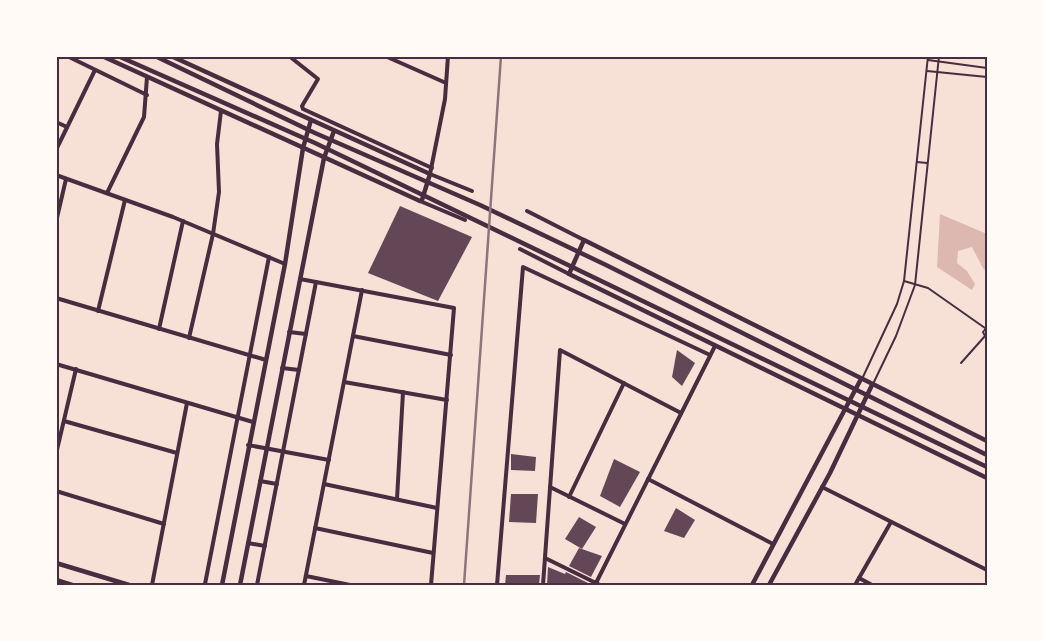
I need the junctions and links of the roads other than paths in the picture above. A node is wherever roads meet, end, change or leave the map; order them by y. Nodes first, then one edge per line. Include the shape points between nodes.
1 (66, 56) edge
2 (102, 56) edge
3 (118, 56) edge
4 (155, 56) edge
5 (171, 56) edge
6 (289, 56) edge
7 (448, 56) edge
8 (939, 56) edge
9 (388, 57) edge
10 (928, 58) edge
11 (939, 61) junction
12 (987, 68) edge
13 (95, 70) junction
14 (926, 70) junction
15 (937, 72) junction
16 (147, 77) junction
17 (987, 77) edge
18 (446, 83) junction
19 (147, 95) junction
20 (220, 111) junction
21 (311, 120) junction
22 (56, 122) edge
23 (67, 127) junction
24 (334, 131) junction
25 (303, 148) junction
26 (56, 150) edge
27 (324, 158) junction
28 (917, 162) junction
29 (928, 163) junction
30 (432, 168) junction
31 (430, 174) junction
32 (56, 176) edge
33 (66, 179) junction
34 (472, 191) dead end
35 (106, 194) junction
36 (125, 200) junction
37 (420, 201) junction
38 (527, 211) dead end
39 (465, 220) dead end
40 (183, 221) junction
41 (56, 222) edge
42 (213, 234) junction
43 (584, 240) junction
44 (520, 249) dead end
45 (269, 258) junction
46 (284, 264) junction
47 (569, 274) junction
48 (302, 280) junction
49 (904, 281) junction
50 (316, 282) junction
51 (915, 285) junction
52 (362, 290) junction
53 (56, 298) edge
54 (98, 311) junction
55 (986, 328) edge
56 (159, 329) junction
57 (291, 332) junction
58 (304, 334) junction
59 (353, 336) junction
60 (986, 337) edge
61 (189, 338) junction
62 (714, 346) junction
63 (710, 355) junction
64 (250, 356) junction
65 (451, 356) junction
66 (266, 360) junction
67 (961, 363) dead end
68 (56, 364) edge
69 (284, 368) junction
70 (76, 370) junction
71 (297, 370) junction
72 (861, 380) junction
73 (344, 382) junction
74 (624, 383) junction
75 (872, 385) junction
76 (403, 392) junction
77 (447, 400) junction
78 (187, 403) junction
79 (844, 410) junction
80 (681, 413) junction
81 (857, 416) junction
82 (238, 419) junction
83 (64, 421) junction
84 (253, 422) junction
85 (987, 441) edge
86 (248, 445) junction
87 (268, 449) junction
88 (281, 452) junction
89 (177, 453) junction
90 (56, 454) edge
91 (987, 455) edge
92 (328, 460) junction
93 (987, 467) edge
94 (987, 478) edge
95 (648, 479) junction
96 (262, 481) junction
97 (277, 484) junction
98 (324, 484) junction
99 (550, 487) junction
100 (822, 487) junction
101 (56, 492) edge
102 (569, 497) junction
103 (397, 499) junction
104 (437, 508) junction
105 (891, 522) junction
106 (164, 524) junction
107 (625, 524) junction
108 (315, 528) junction
109 (250, 544) junction
110 (773, 544) junction
111 (265, 546) junction
112 (433, 553) junction
113 (545, 558) junction
114 (56, 563) edge
115 (987, 570) edge
116 (306, 576) junction
117 (859, 578) junction
118 (56, 580) edge
119 (205, 584) edge
120 (598, 584) edge
121 (72, 585) edge
122 (129, 585) edge
123 (152, 585) edge
124 (222, 585) edge
125 (240, 585) edge
126 (257, 585) edge
127 (304, 585) edge
128 (350, 585) edge
129 (430, 585) edge
130 (497, 585) edge
131 (543, 585) edge
132 (752, 585) edge
133 (769, 585) edge
134 (855, 585) edge
135 (872, 585) edge

1 - 13 street
2 - 16 street
3 - 93 street via 315,144
4 - 91 street via 315,133 480,205 597,261
5 - 21 street
6 - 30 street via 318,79 303,109
7 - 18 street
8 - 11 lane
9 - 18 street
10 - 11 lane
10 - 14 lane
11 - 12 lane
11 - 15 lane
13 - 19 street
13 - 23 street
14 - 15 lane
14 - 28 lane
15 - 17 lane
15 - 29 lane
16 - 19 street
16 - 20 street
18 - 30 street
19 - 35 street via 144,117
20 - 25 street
20 - 42 street via 217,144 219,192
21 - 24 street
21 - 25 street
22 - 23 street
23 - 26 street
24 - 27 street
24 - 31 street
25 - 27 street
25 - 46 street
27 - 37 street
27 - 48 street
28 - 29 lane
28 - 49 lane
29 - 51 lane
30 - 31 street
31 - 34 street
31 - 37 street
32 - 33 street
33 - 35 street
33 - 41 street
35 - 36 street
36 - 40 street
36 - 54 street
37 - 39 street
38 - 43 street
40 - 42 street
40 - 56 street
42 - 45 street
42 - 61 street
43 - 47 street
43 - 72 street
44 - 47 street
45 - 46 street
45 - 64 street
46 - 66 street
47 - 62 street
48 - 50 street
48 - 57 street
49 - 51 lane
49 - 72 lane via 897,304
50 - 52 street
50 - 58 street
51 - 55 lane via 928,288
51 - 75 lane via 896,336
52 - 59 street
52 - 65 street via 454,308
53 - 54 street
54 - 56 street
55 - 60 lane
56 - 61 street
57 - 58 street
57 - 69 street
58 - 71 street
59 - 65 street
59 - 73 street
60 - 67 lane
61 - 64 street
62 - 63 street
62 - 79 street
63 - 80 street
63 - 130 street via 523,268
64 - 66 street
64 - 82 street
65 - 77 street
66 - 84 street
68 - 70 street
69 - 71 street
69 - 87 street
70 - 78 street
70 - 83 street
71 - 88 street
72 - 75 street
72 - 79 street
73 - 76 street
73 - 92 street
74 - 80 street
74 - 99 street via 560,350
74 - 102 street
75 - 81 street
75 - 85 street
76 - 77 street
76 - 103 street
77 - 104 street
78 - 82 street
78 - 89 street
79 - 81 street
79 - 110 street
80 - 95 street
81 - 94 street
81 - 100 street
82 - 84 street
82 - 119 street
83 - 89 street
83 - 90 street
84 - 86 street
86 - 87 street
86 - 124 street
87 - 88 street
87 - 96 street
88 - 92 street
88 - 97 street
89 - 106 street
92 - 98 street
95 - 107 street
95 - 110 street
96 - 97 street
96 - 109 street
97 - 111 street
98 - 103 street
98 - 108 street
99 - 102 street
99 - 113 street
100 - 105 street
100 - 133 street
101 - 106 street
102 - 107 street
103 - 104 street
104 - 112 street
105 - 115 street
105 - 117 street
106 - 123 street
107 - 120 street
108 - 112 street
108 - 116 street
109 - 111 street
109 - 125 street
110 - 132 street
111 - 126 street
112 - 129 street
113 - 120 street
113 - 131 street
114 - 122 street
116 - 127 street
116 - 128 street
117 - 134 street
117 - 135 street
118 - 121 street

